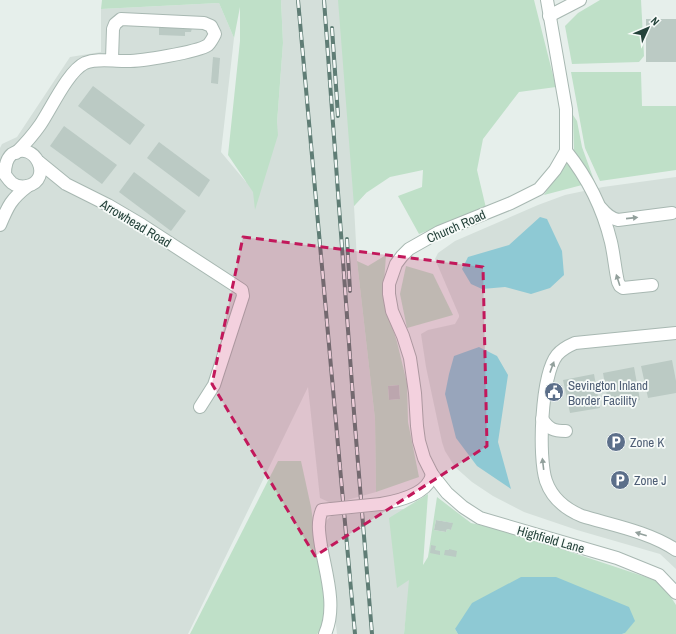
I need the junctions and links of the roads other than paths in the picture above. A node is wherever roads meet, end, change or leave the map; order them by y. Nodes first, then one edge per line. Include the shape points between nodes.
1 (547, 0) edge
2 (580, 0) edge
3 (549, 16) junction
4 (112, 59) junction
5 (40, 125) junction
6 (566, 151) junction
7 (8, 156) edge
8 (37, 160) junction
9 (4, 174) edge
10 (31, 184) junction
11 (66, 184) junction
12 (9, 204) junction
13 (599, 205) junction
14 (672, 214) dead end
15 (0, 225) edge
16 (652, 285) dead end
17 (676, 333) edge
18 (200, 407) dead end
19 (542, 418) junction
20 (566, 431) dead end
21 (432, 474) junction
22 (676, 550) edge
23 (676, 593) edge
24 (325, 634) edge

1 - 3 street
2 - 3 street
3 - 6 street via 566,109
4 - 4 street via 141,60 190,52 208,45 215,34 210,26 204,23 121,19 113,29
4 - 5 street via 85,63 77,69
5 - 7 street
5 - 8 street via 36,142
6 - 13 street via 581,170
6 - 21 street, Church Road via 555,170 539,189 439,232 416,245 402,256 391,276 390,301 410,358 416,393 419,441
7 - 8 street via 26,151
7 - 9 street
8 - 10 street via 40,174
8 - 11 street, Arrowhead Road
9 - 10 street via 17,186
9 - 12 street via 10,193
10 - 11 street, Arrowhead Road
10 - 12 street
11 - 18 street, Arrowhead Road via 108,205 242,290 243,296 214,385
12 - 15 street
13 -> 14 street via 607,215 618,220
16 -> 13 street via 623,288 620,286 611,242
19 -> 17 street via 546,383 556,355 564,348 575,343
19 - 20 street via 554,431
22 -> 19 street via 647,535 582,516 560,504 552,494 542,464
21 - 23 street, Highfield Lane via 447,493 480,518 618,558 659,575
21 - 24 street, bridge via 430,483 401,500 322,510 318,529 330,596 330,618

